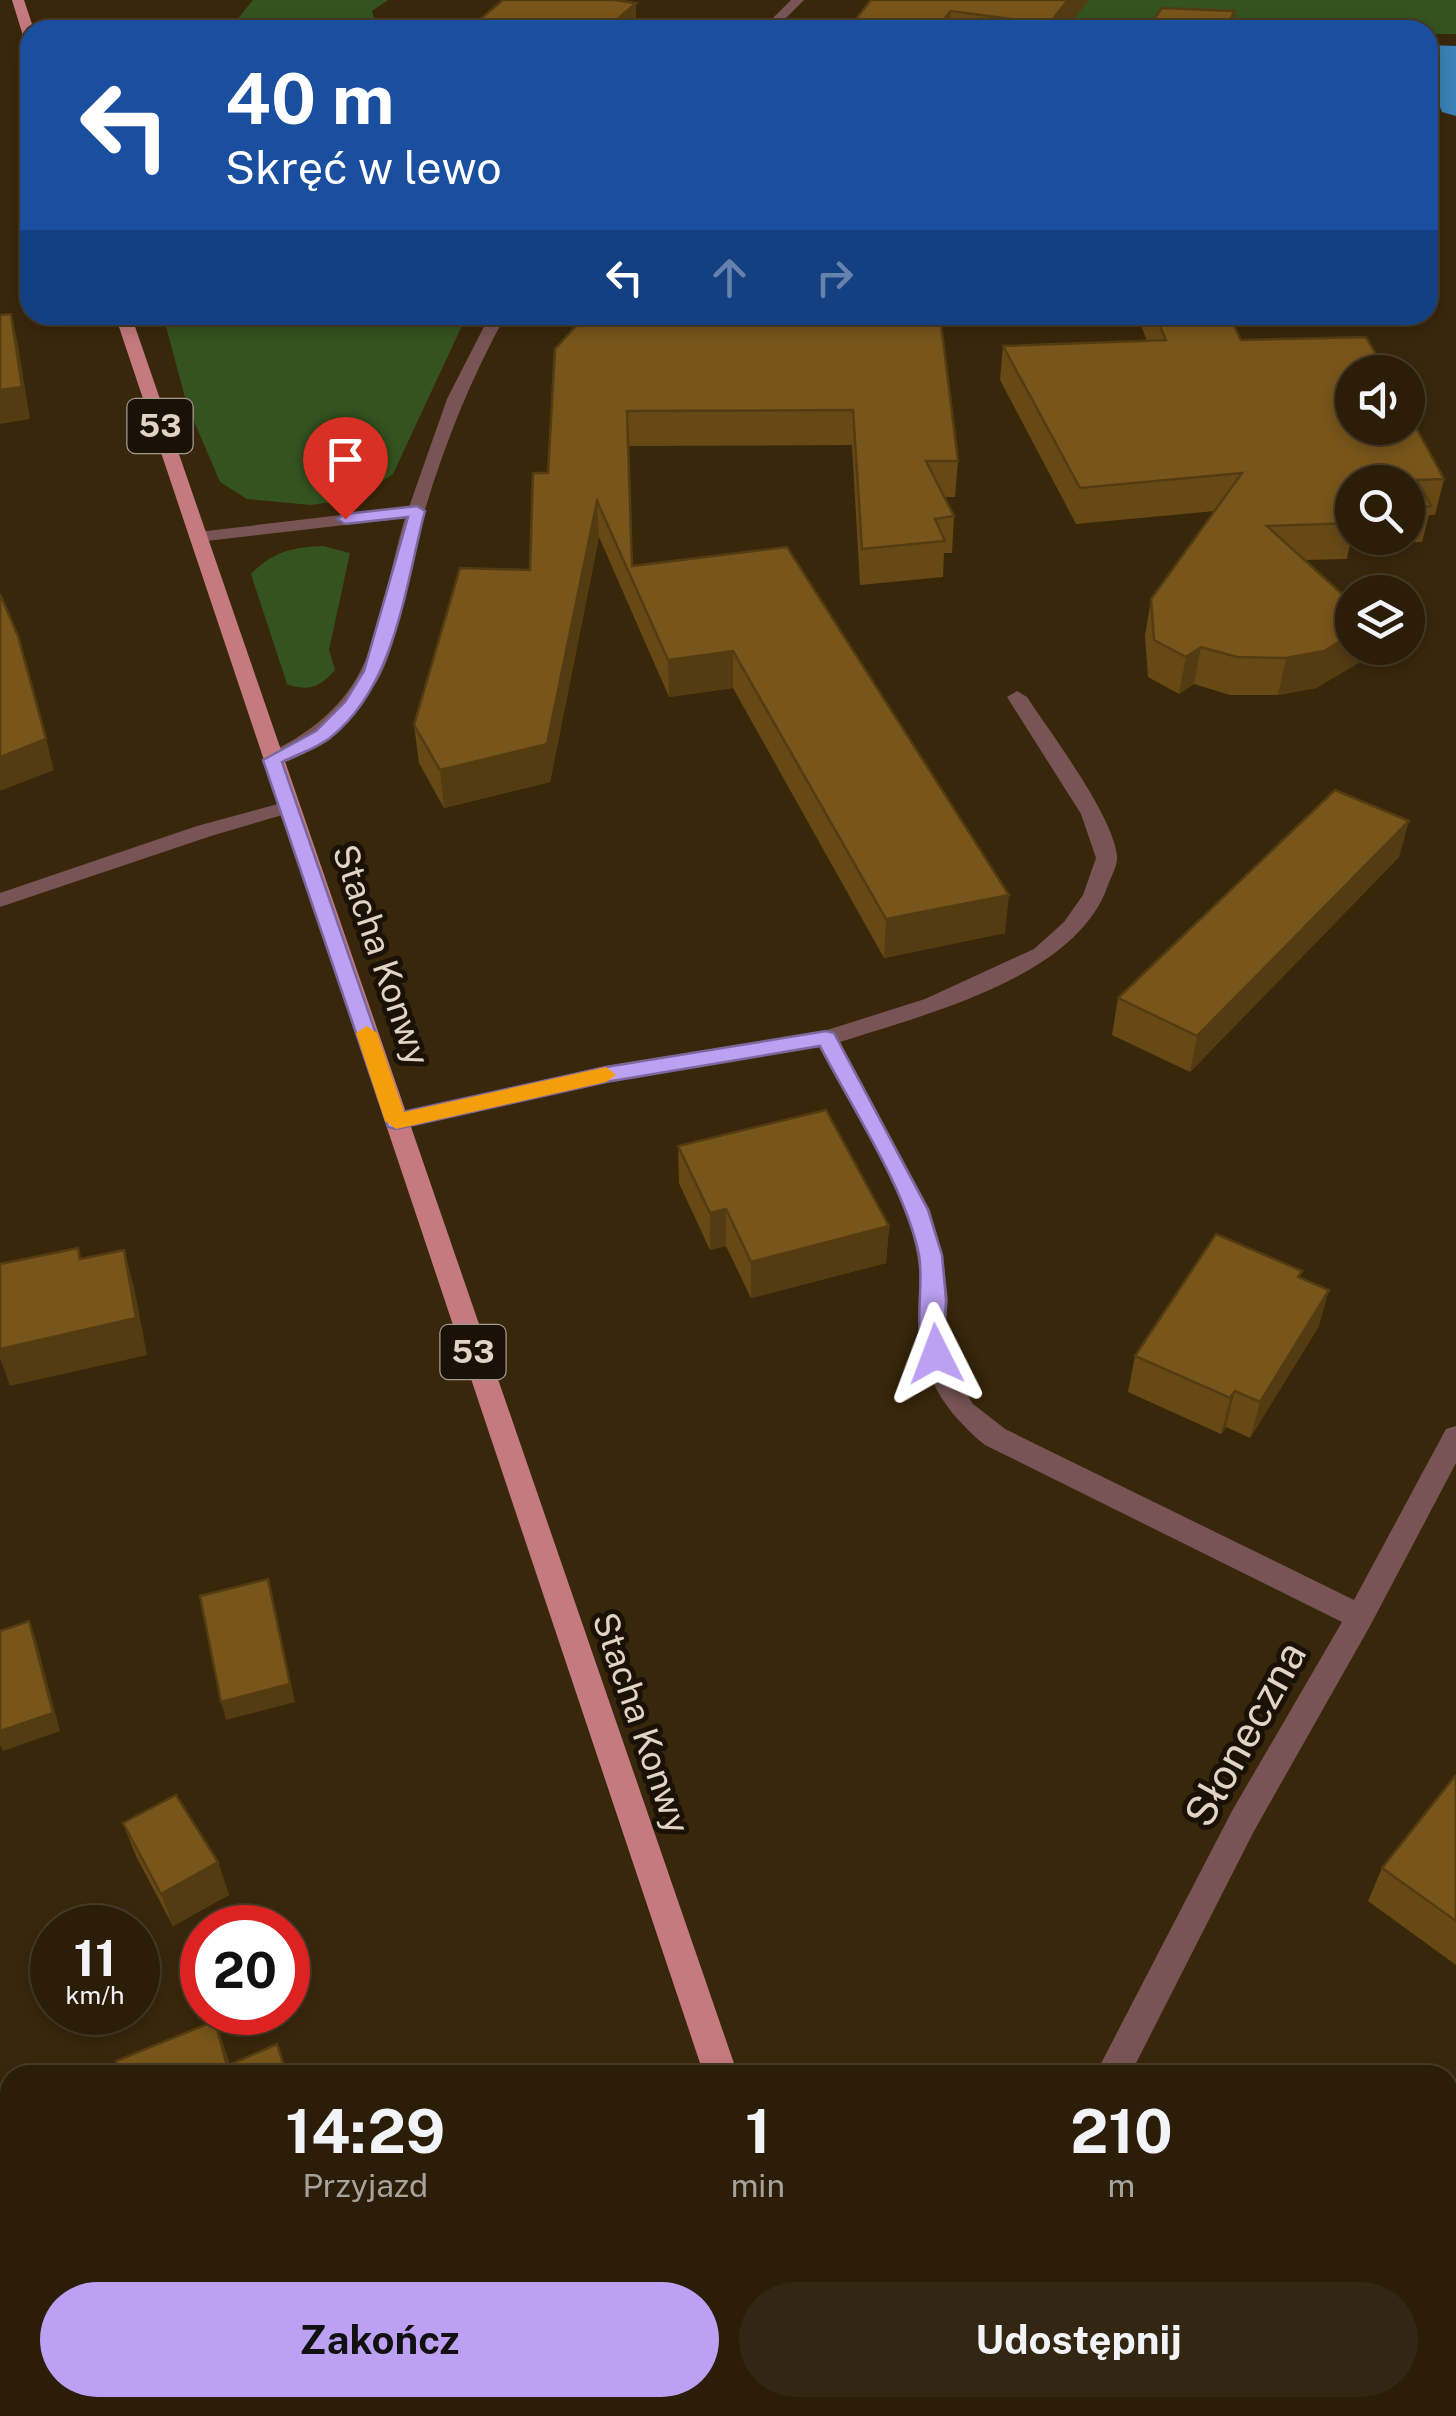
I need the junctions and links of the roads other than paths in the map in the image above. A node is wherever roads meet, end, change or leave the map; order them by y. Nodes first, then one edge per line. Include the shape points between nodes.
1 (798, 0) edge
2 (777, 20) edge
3 (126, 325) edge
4 (492, 325) edge
5 (417, 511) junction
6 (198, 537) junction
7 (1017, 696) dead end
8 (272, 760) junction
9 (289, 807) junction
10 (0, 900) edge
11 (826, 1038) junction
12 (396, 1121) junction
13 (1456, 1436) edge
14 (1360, 1617) junction
15 (718, 2065) edge
16 (1117, 2065) edge

1 - 2 street
3 - 6 main road, Stacha Konwy / 53
4 - 5 street via 454,404
5 - 6 street
5 - 8 street via 373,671 322,735
6 - 8 main road, Stacha Konwy / 53
7 - 11 street via 1091,814 1107,858 1094,896 1042,954 933,1004
8 - 9 main road, Stacha Konwy / 53
9 - 10 street
9 - 12 main road, Stacha Konwy / 53
11 - 12 street via 606,1074
11 - 14 street via 917,1210 930,1255 932,1334 941,1375 962,1411 995,1437
12 - 15 main road, Stacha Konwy / 53
13 - 14 street, Słoneczna
14 - 16 street, Słoneczna via 1243,1821

